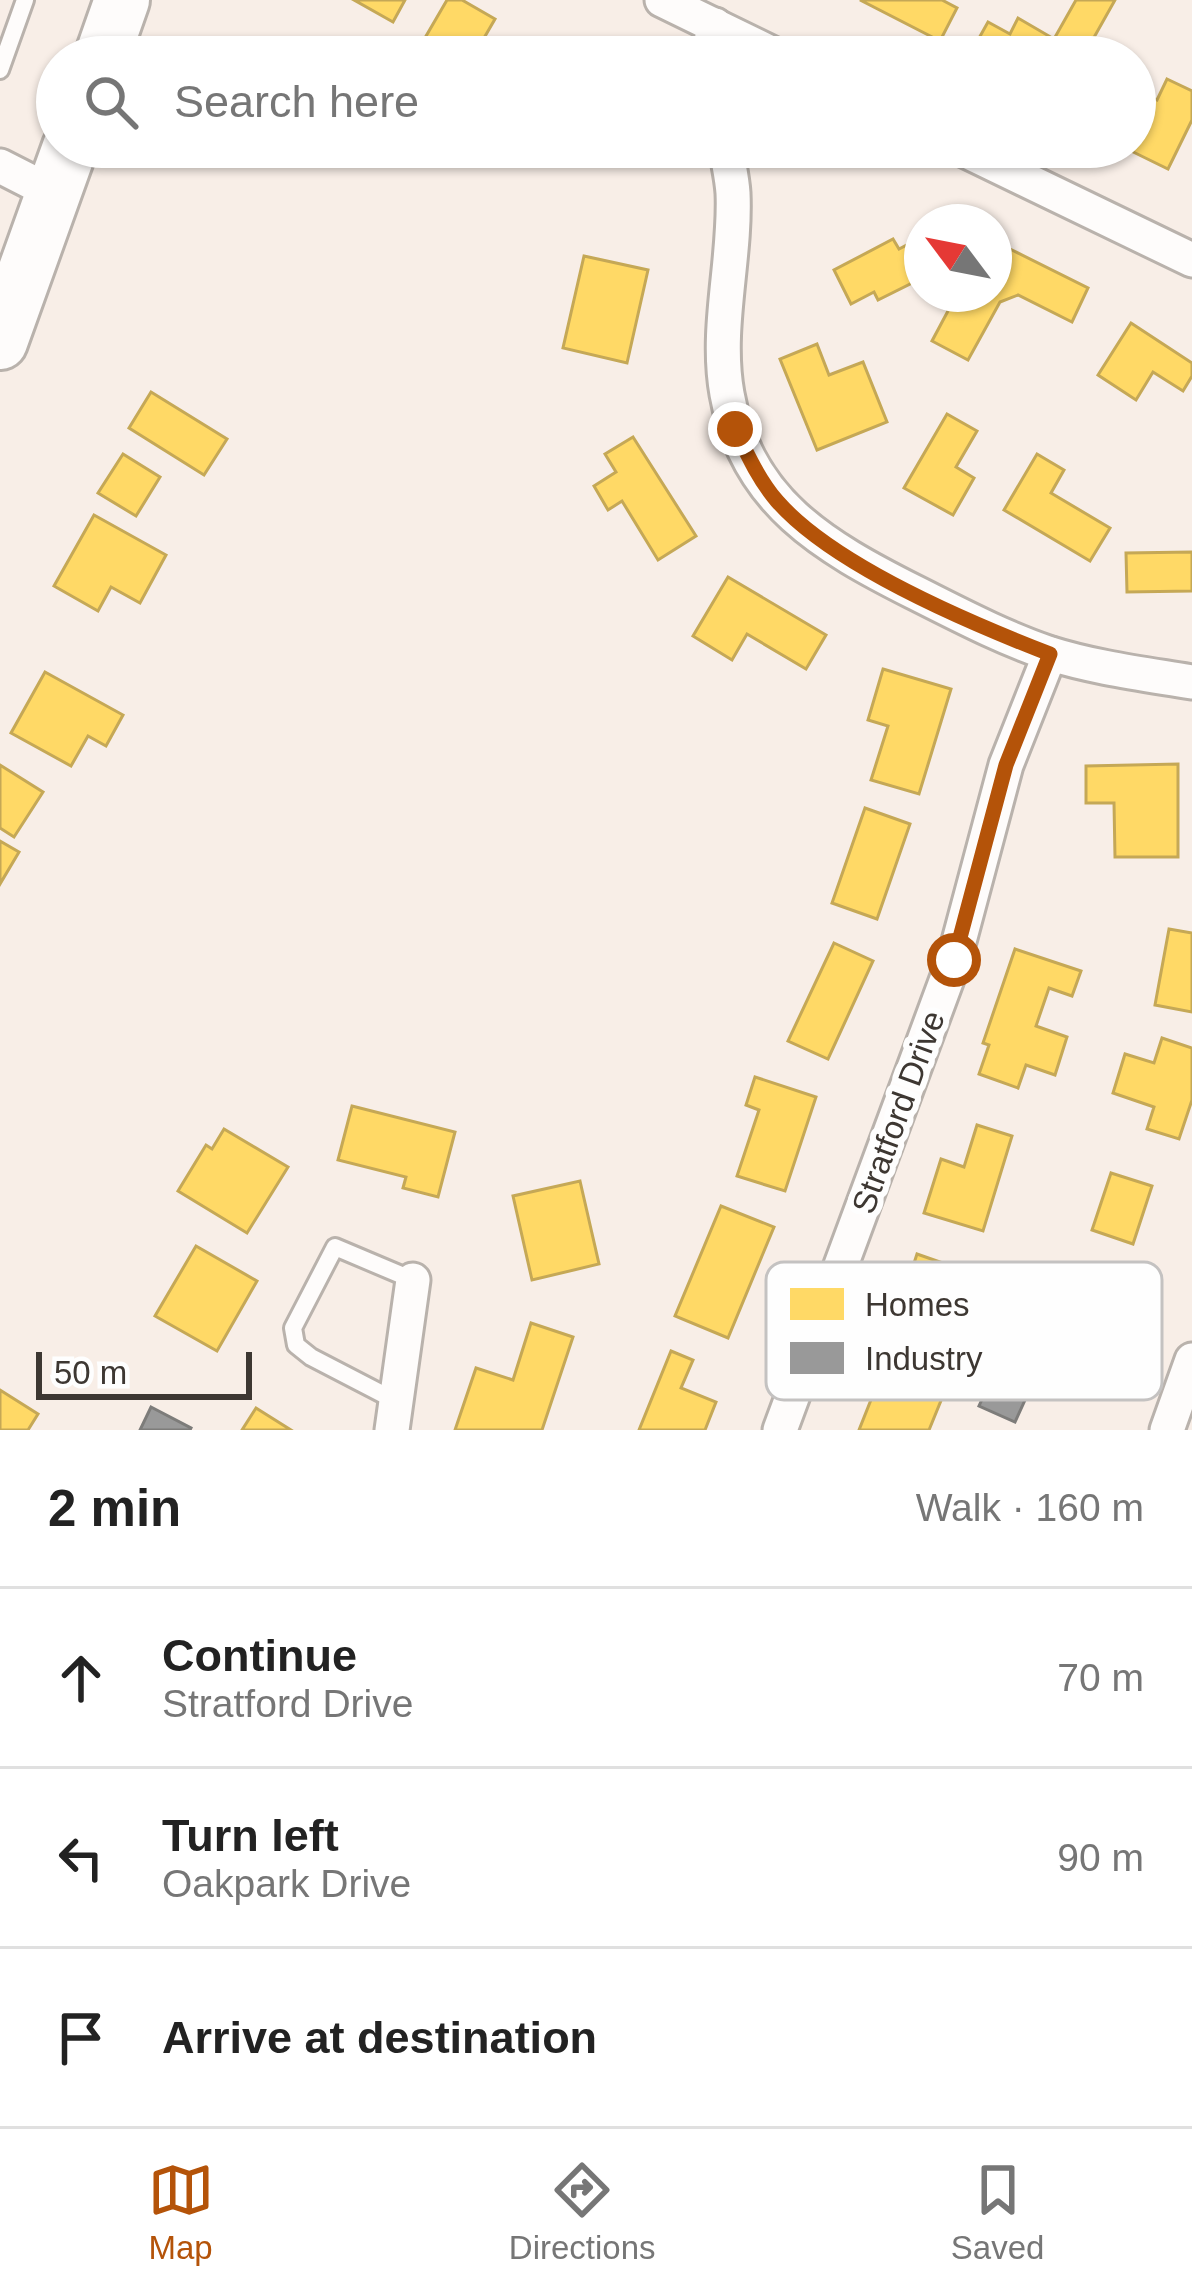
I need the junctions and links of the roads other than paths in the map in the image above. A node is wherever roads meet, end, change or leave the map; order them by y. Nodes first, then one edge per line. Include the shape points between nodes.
1 (25, 0) edge
2 (122, 0) edge
3 (662, 0) edge
4 (109, 36) edge
5 (705, 36) edge
6 (0, 70) edge
7 (0, 166) edge
8 (729, 168) edge
9 (1001, 168) edge
10 (61, 170) edge
11 (1192, 260) edge
12 (0, 342) edge
13 (1050, 654) junction
14 (1192, 682) edge
15 (842, 1262) edge
16 (413, 1280) joint
17 (1192, 1360) edge
18 (791, 1400) edge
19 (393, 1415) edge
20 (780, 1430) edge
21 (1168, 1430) edge

1 - 6 lane
2 - 4 main road
3 - 5 street
7 - 10 street
8 - 13 street via 726,392 752,465 775,499 843,556
9 - 11 street
10 - 12 main road
13 - 14 street
13 - 15 street, Stratford Drive via 1006,765 954,960
16 - 19 street
16 - 19 lane via 335,1247 293,1328 296,1345
17 - 21 street
18 - 20 street, Stratford Drive

